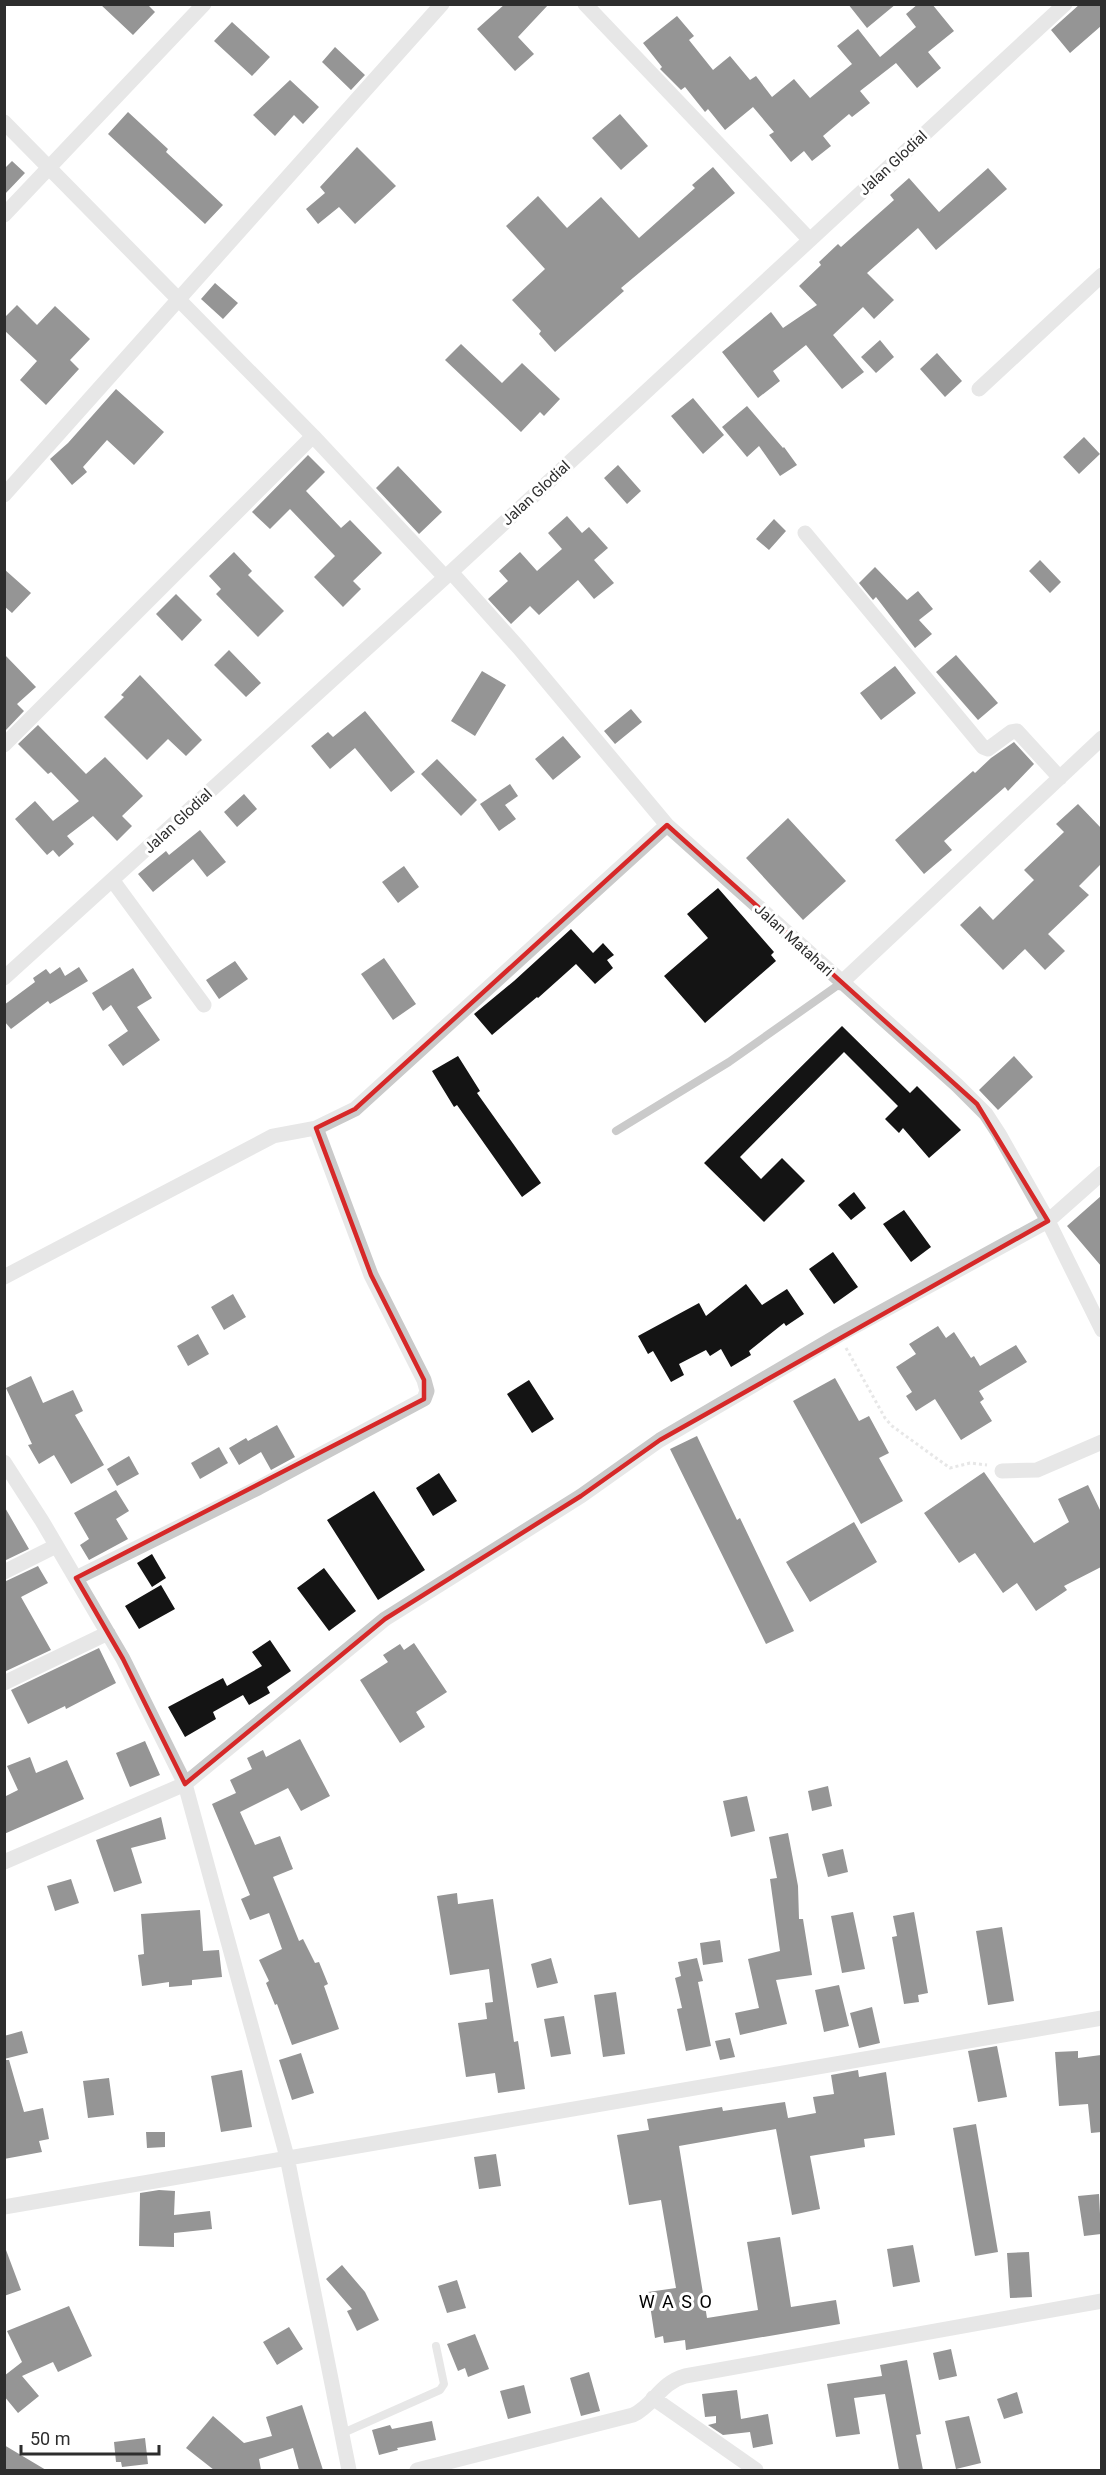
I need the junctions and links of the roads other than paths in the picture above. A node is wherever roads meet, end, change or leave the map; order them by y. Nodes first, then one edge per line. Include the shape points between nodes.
1 (204, 4) edge
2 (442, 4) edge
3 (585, 4) edge
4 (1065, 4) edge
5 (4, 122) edge
6 (49, 166) junction
7 (4, 215) edge
8 (809, 239) junction
9 (1101, 275) edge
10 (178, 300) junction
11 (978, 389) dead end
12 (313, 436) junction
13 (4, 495) edge
14 (805, 533) dead end
15 (448, 574) junction
16 (1101, 738) edge
17 (4, 745) edge
18 (1060, 778) junction
19 (667, 825) junction
20 (113, 880) junction
21 (4, 978) edge
22 (841, 983) junction
23 (204, 1005) dead end
24 (316, 1128) junction
25 (616, 1131) dead end
26 (1101, 1173) edge
27 (1048, 1221) junction
28 (4, 1277) edge
29 (1101, 1330) edge
30 (1101, 1442) edge
31 (4, 1462) edge
32 (1002, 1471) road end
33 (56, 1546) junction
34 (4, 1572) edge
35 (76, 1578) junction
36 (108, 1633) junction
37 (4, 1683) edge
38 (185, 1784) junction
39 (4, 1862) edge
40 (1101, 2018) edge
41 (287, 2157) junction
42 (4, 2207) edge
43 (1101, 2301) edge
44 (436, 2346) dead end
45 (653, 2398) junction
46 (343, 2433) junction
47 (350, 2470) edge
48 (417, 2470) edge
49 (756, 2470) edge

1 - 6 street
2 - 10 street
3 - 8 street
4 - 8 street, Jalan Glodial
5 - 6 street, Jalan Matahari
6 - 7 street
6 - 10 street, Jalan Matahari
8 - 15 street, Jalan Glodial
9 - 11 street
10 - 12 street, Jalan Matahari
10 - 13 street
12 - 15 street, Jalan Matahari
12 - 17 street
14 - 18 street via 983,747 988,749 1017,731
15 - 19 street, Jalan Matahari via 519,648
15 - 20 street, Jalan Glodial
16 - 18 street
18 - 22 street
19 - 22 street, Jalan Matahari
19 - 24 street via 355,1109
20 - 21 street, Jalan Glodial
20 - 23 street
22 - 25 lane via 729,1062
22 - 27 street, Jalan Matahari via 986,1114
24 - 28 street via 273,1136
24 - 35 street via 371,1275 423,1380 427,1391 424,1399 258,1488
26 - 27 street
27 - 29 street, Jalan Matahari
27 - 38 street via 839,1335 660,1440 581,1496 385,1619
30 - 32 street via 1037,1470
31 - 33 street
33 - 34 street
33 - 35 street
35 - 36 street
36 - 37 street
36 - 38 street
38 - 39 street
38 - 41 street
40 - 41 street
41 - 42 street
41 - 46 street
43 - 45 street via 685,2376 666,2384
44 - 46 lane via 444,2384 440,2390
45 - 48 street via 633,2415
45 - 49 street
46 - 47 street

